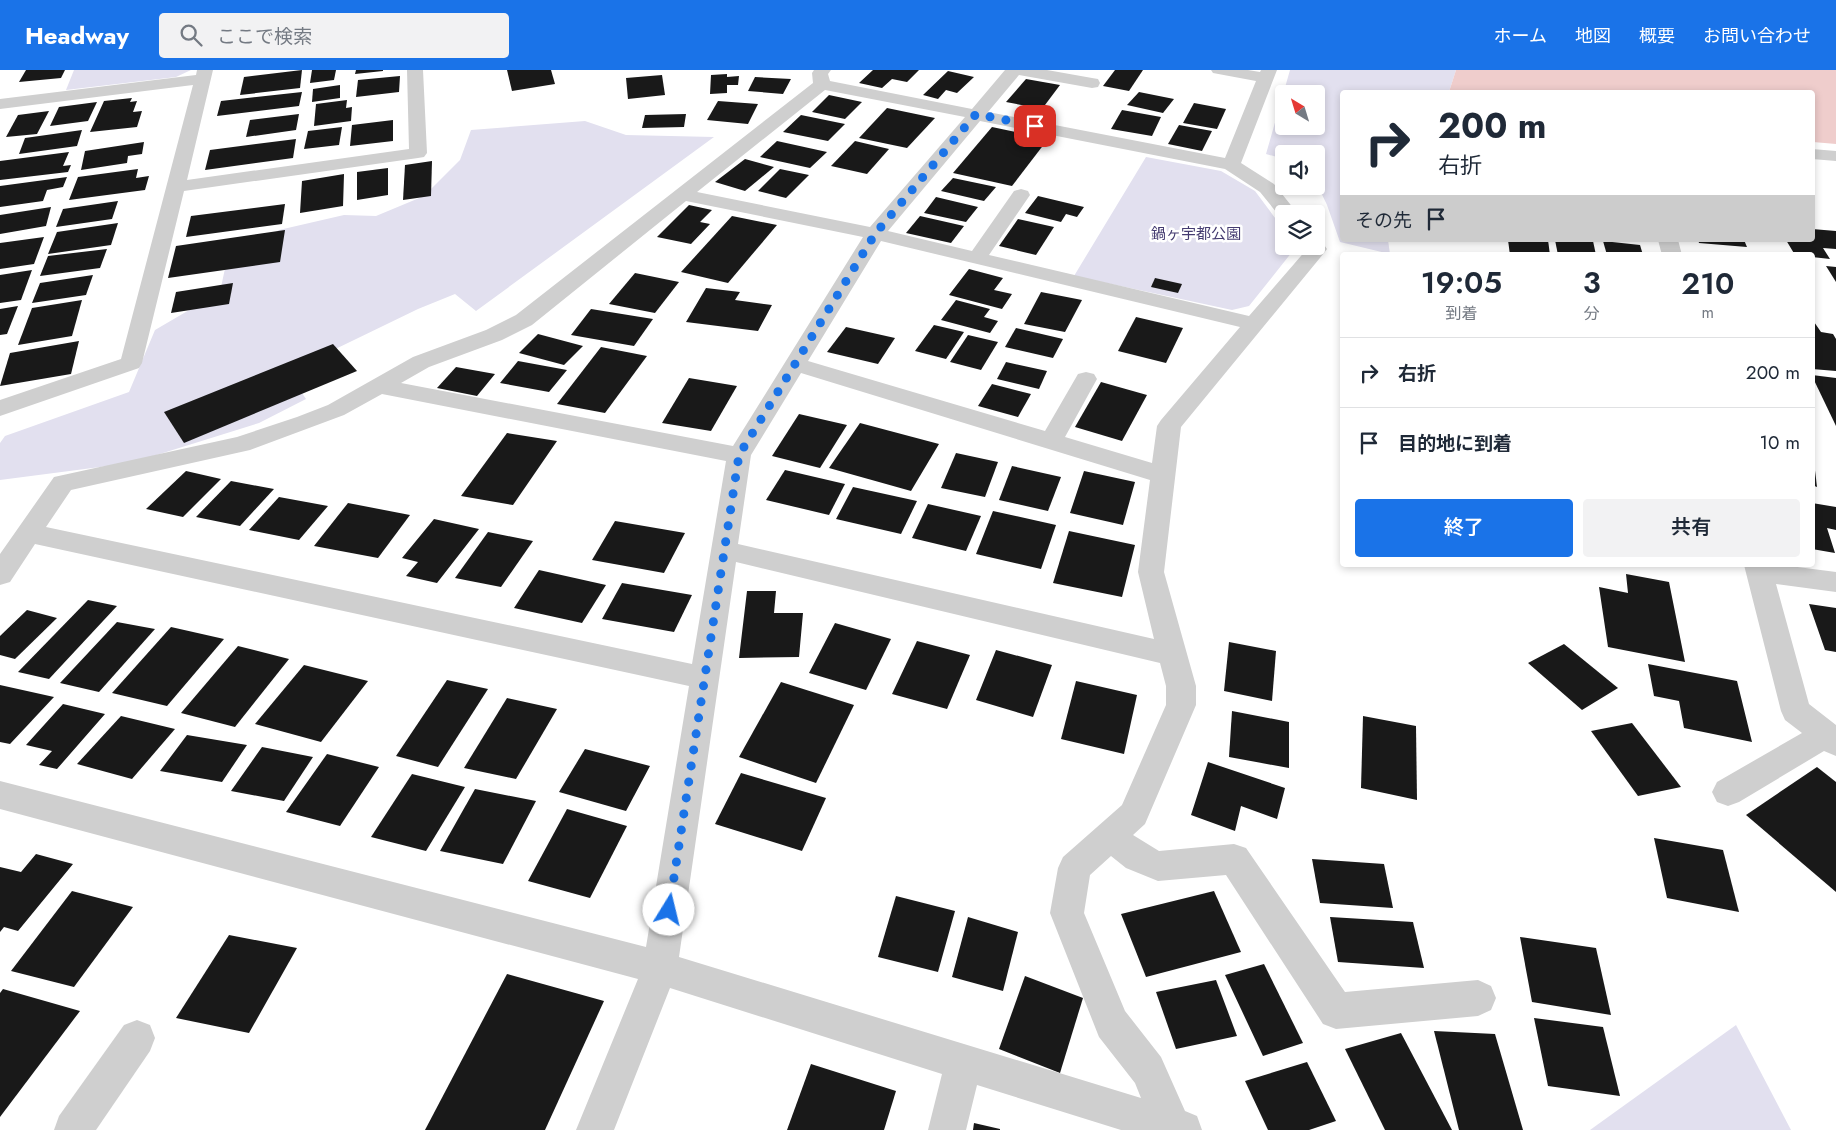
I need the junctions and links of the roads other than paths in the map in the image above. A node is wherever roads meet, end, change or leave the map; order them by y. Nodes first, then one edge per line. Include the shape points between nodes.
1 (415, 70) edge
2 (1014, 70) edge
3 (1019, 70) edge
4 (1219, 70) edge
5 (204, 74) edge
6 (1267, 74) edge
7 (822, 77) edge
8 (1092, 83) dead end
9 (1, 106) edge
10 (976, 114) junction
11 (1815, 154) edge
12 (1835, 157) edge
13 (1231, 164) junction
14 (175, 187) junction
15 (682, 195) junction
16 (1021, 195) dead end
17 (1281, 205) edge
18 (875, 234) junction
19 (1313, 255) edge
20 (976, 258) junction
21 (1255, 324) junction
22 (795, 364) junction
23 (1086, 379) dead end
24 (378, 386) junction
25 (0, 408) edge
26 (1051, 441) junction
27 (739, 455) junction
28 (1163, 474) junction
29 (29, 533) junction
30 (724, 550) junction
31 (1758, 569) edge
32 (0, 576) edge
33 (1836, 582) edge
34 (1172, 654) junction
35 (704, 678) junction
36 (1831, 739) edge
37 (1728, 792) dead end
38 (0, 795) edge
39 (1109, 836) junction
40 (660, 968) junction
41 (1478, 998) dead end
42 (137, 1038) dead end
43 (964, 1061) junction
44 (1177, 1128) edge
45 (73, 1130) edge
46 (594, 1130) edge
47 (947, 1130) edge

1 - 14 street via 418,153
2 - 10 street
3 - 8 street
4 - 6 street
5 - 9 street
5 - 14 street
6 - 13 street
7 - 10 street
7 - 15 street
10 - 13 street
10 - 18 street
11 - 12 street
13 - 17 street via 1267,188
14 - 25 street via 131,363
15 - 18 street
15 - 24 street via 524,320 494,335 421,362
16 - 20 street
18 - 20 street
18 - 22 street
19 - 21 street
20 - 21 street
21 - 28 street via 1170,426
22 - 26 street
22 - 27 street
23 - 26 street
24 - 27 street
24 - 29 street via 336,410 241,444 63,483
26 - 28 street
27 - 30 street
28 - 34 street via 1151,572
29 - 32 street
29 - 35 street
30 - 34 street
30 - 35 street
31 - 33 street
31 - 36 street via 1796,711
34 - 39 street via 1181,686 1182,705 1134,814
35 - 40 street
36 - 37 street
38 - 40 street
39 - 41 street via 1138,857 1158,866 1234,858 1336,1011
39 - 44 street via 1075,868 1067,913 1112,1024 1148,1070
40 - 43 street
40 - 46 street
42 - 45 street
43 - 44 street
43 - 47 street

